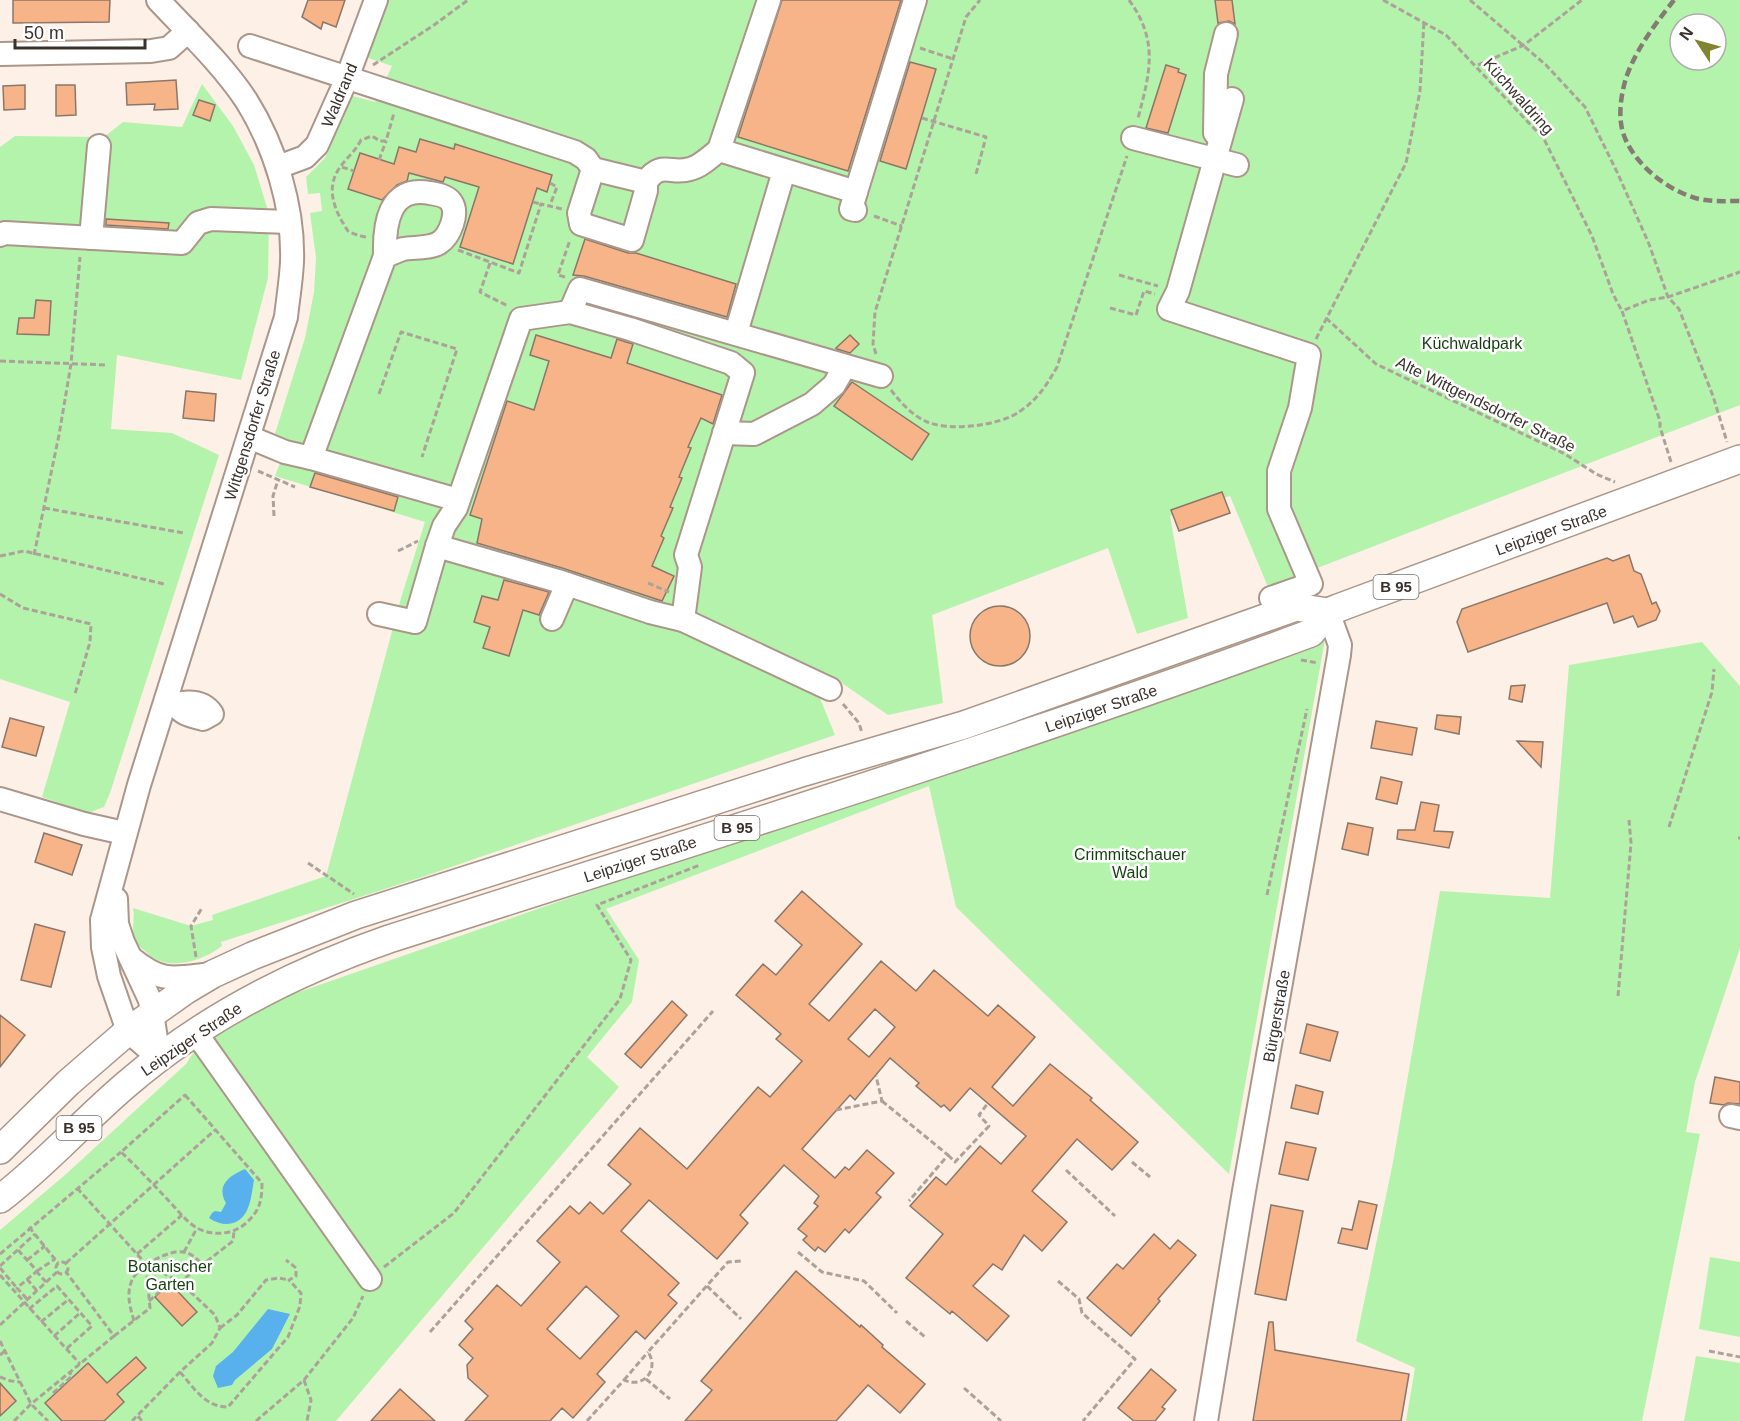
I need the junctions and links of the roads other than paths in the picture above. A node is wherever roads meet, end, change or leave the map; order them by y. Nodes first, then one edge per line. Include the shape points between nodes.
1 (158, 0) edge
2 (376, 0) edge
3 (769, 0) edge
4 (915, 0) edge
5 (188, 31) junction
6 (1218, 36) dead end
7 (250, 46) dead end
8 (0, 54) edge
9 (355, 80) junction
10 (1232, 99) dead end
11 (1133, 138) road end
12 (99, 146) dead end
13 (719, 150) junction
14 (1214, 159) junction
15 (1237, 165) dead end
16 (278, 167) junction
17 (593, 169) junction
18 (784, 171) junction
19 (646, 182) junction
20 (289, 222) junction
21 (0, 235) edge
22 (86, 237) junction
23 (385, 250) junction
24 (636, 304) junction
25 (570, 312) junction
26 (629, 332) junction
27 (736, 333) junction
28 (845, 366) junction
29 (882, 376) road end
30 (724, 433) junction
31 (249, 437) junction
32 (311, 458) junction
33 (1736, 461) edge
34 (458, 500) junction
35 (428, 544) junction
36 (567, 584) junction
37 (1271, 598) dead end
38 (1328, 612) junction
39 (379, 614) dead end
40 (552, 619) dead end
41 (683, 620) junction
42 (830, 689) road end
43 (0, 799) edge
44 (124, 833) junction
45 (115, 876) junction
46 (129, 957) junction
47 (207, 975) junction
48 (152, 1014) junction
49 (128, 1031) junction
50 (196, 1033) junction
51 (159, 1058) junction
52 (0, 1150) edge
53 (0, 1199) edge
54 (370, 1279) road end
55 (1206, 1421) edge

1 - 5 street, Wittgensdorfer Straße
2 - 9 street, Waldrand
3 - 13 street
4 - 18 street via 855,201
5 - 8 street via 169,48 151,51
5 - 16 street, Wittgensdorfer Straße via 246,101
6 - 14 street
7 - 9 street
9 - 16 street, Waldrand via 317,145 305,157
9 - 17 street via 575,152
10 - 14 street
11 - 14 street
12 - 22 street
13 - 18 street
13 - 19 street via 690,170 658,169
14 - 15 street
14 - 37 street via 1178,291 1169,309 1309,355 1300,408 1280,471 1279,508 1311,584
16 - 20 street, Wittgensdorfer Straße
17 - 19 street
17 - 19 street via 579,213 581,224 632,240
18 - 27 street
20 - 22 street via 211,219 198,224 182,243
20 - 31 street, Wittgensdorfer Straße via 292,261 286,317
21 - 22 street
23 - 23 street via 440,243 452,226 452,202 427,192 411,194 392,206
23 - 32 street
24 - 25 street via 580,289
24 - 26 street
24 - 27 street
25 - 26 street
25 - 34 street via 521,320
26 - 30 street via 731,363 743,373
27 - 28 street
28 - 29 street
28 - 30 street via 834,385 812,404 754,434
30 - 41 street via 686,555 690,567
31 - 32 street
31 - 44 street, Wittgensdorfer Straße via 171,702
32 - 34 street
33 - 38 main road, Leipziger Straße / B 95
34 - 35 street via 444,526
35 - 36 street
35 - 39 street via 415,622
36 - 40 street
36 - 41 street
38 - 47 main road, Leipziger Straße / B 95 via 1296,607 964,724 323,927
38 - 50 main road, Leipziger Straße / B 95 via 1311,633 1097,710 336,958 279,983
38 - 55 street, Bürgerstraße via 1340,645 1339,655
41 - 42 street
43 - 44 street
44 - 45 street, Wittgensdorfer Straße
45 - 46 street, Wittgensdorfer Straße via 117,924
45 - 49 street, Wittgensdorfer Straße via 102,920 104,947 109,976
46 - 47 street via 157,976
46 - 48 street, Wittgensdorfer Straße via 150,1000
47 - 48 main road, Leipziger Straße / B 95
48 - 49 main road, Leipziger Straße / B 95
48 - 51 street, Wittgensdorfer Straße
49 - 51 street, Wittgensdorfer Straße
49 - 52 main road, Leipziger Straße / B 95
50 - 51 main road, Leipziger Straße / B 95
50 - 54 street
51 - 53 main road, Leipziger Straße / B 95

